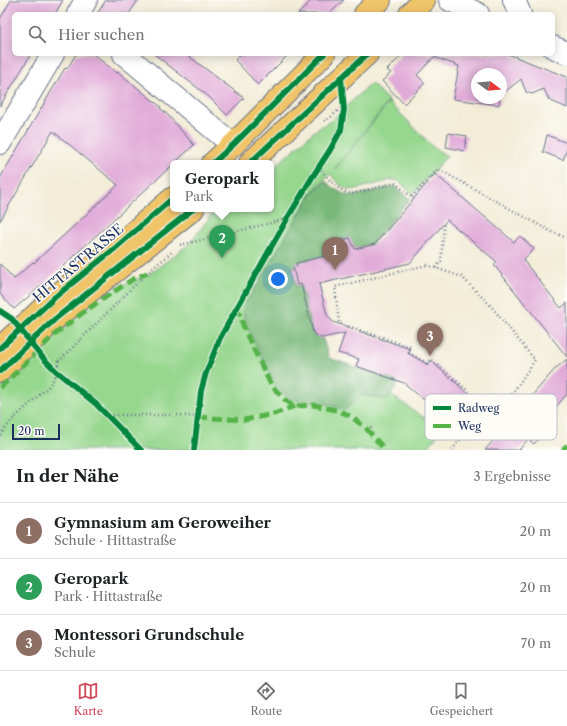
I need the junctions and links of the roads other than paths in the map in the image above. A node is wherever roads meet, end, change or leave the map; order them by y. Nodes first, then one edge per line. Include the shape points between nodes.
1 (86, 0) edge
2 (380, 0) edge
3 (424, 0) edge
4 (450, 0) edge
5 (514, 0) edge
6 (79, 12) edge
7 (367, 12) edge
8 (412, 12) edge
9 (474, 12) edge
10 (519, 12) edge
11 (555, 48) edge
12 (567, 53) edge
13 (53, 56) edge
14 (126, 56) edge
15 (322, 56) edge
16 (365, 56) edge
17 (0, 143) edge
18 (233, 145) junction
19 (216, 160) edge
20 (253, 160) edge
21 (170, 201) edge
22 (189, 212) edge
23 (0, 348) edge
24 (0, 371) edge

1 - 6 street
2 - 7 main road
3 - 8 main road
4 - 9 street
5 - 10 street
11 - 12 street
13 - 17 street
14 - 18 street
15 - 18 main road
16 - 20 main road
18 - 19 main road
21 - 23 main road, HITTASTRASSE via 55,297
22 - 24 main road, HITTASTRASSE via 55,319

